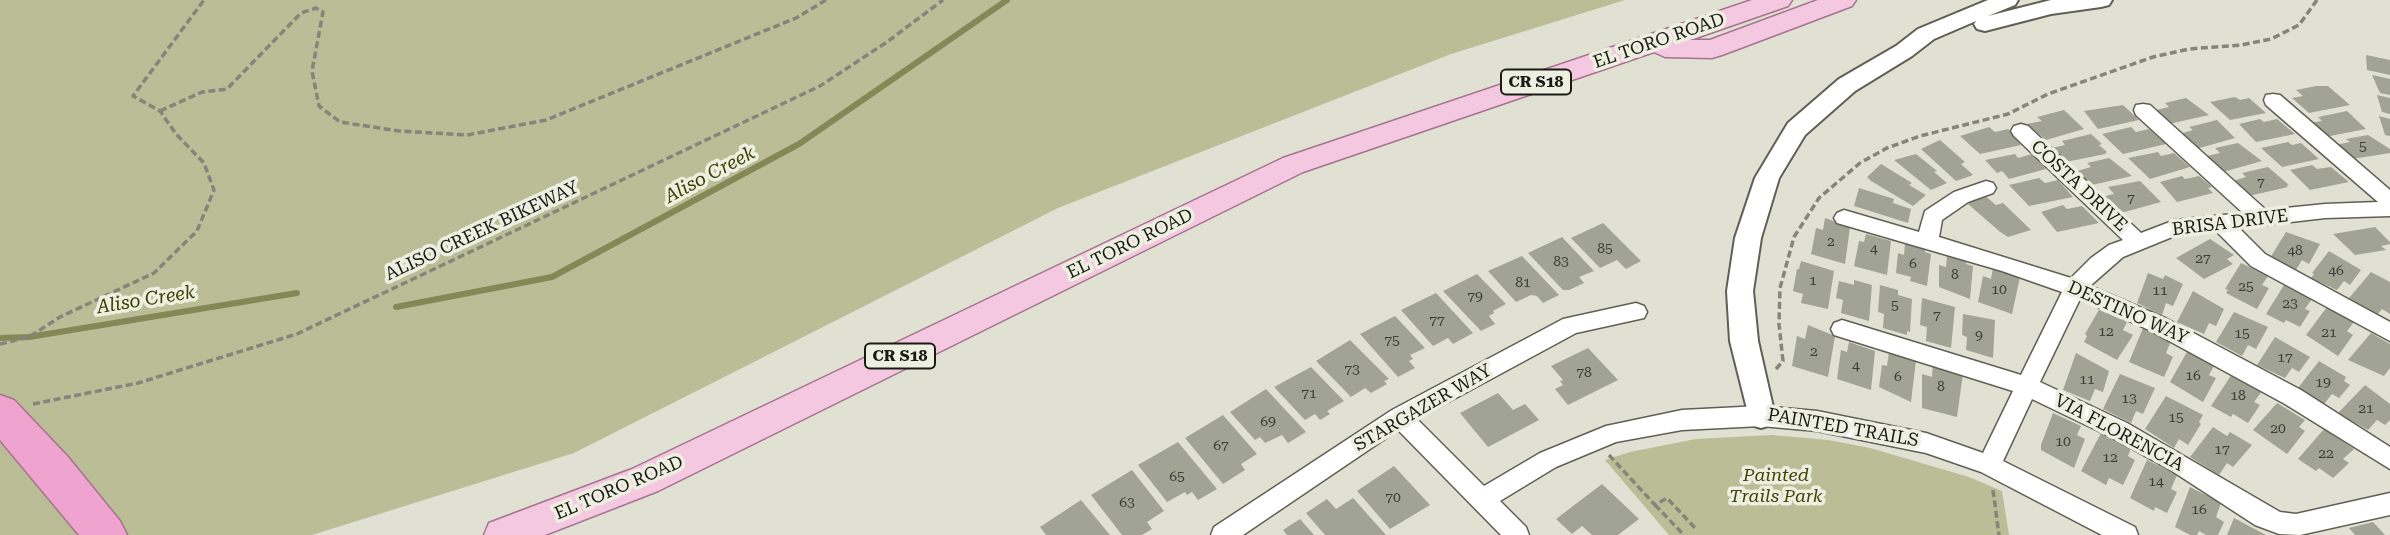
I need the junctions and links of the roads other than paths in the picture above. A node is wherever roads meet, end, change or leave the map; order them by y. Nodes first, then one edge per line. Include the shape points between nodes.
1 (1779, 0) edge
2 (1843, 0) edge
3 (2007, 0) edge
4 (2101, 0) edge
5 (1646, 46) junction
6 (1904, 51) junction
7 (2273, 100) dead end
8 (2143, 110) dead end
9 (2021, 131) dead end
10 (1986, 188) dead end
11 (2390, 201) edge
12 (2390, 209) edge
13 (1844, 218) dead end
14 (2262, 218) junction
15 (2220, 222) junction
16 (1928, 241) junction
17 (2137, 241) junction
18 (2075, 288) junction
19 (1636, 312) dead end
20 (1842, 329) dead end
21 (2390, 332) edge
22 (2028, 387) junction
23 (13, 409) edge
24 (1760, 416) junction
25 (1400, 417) junction
26 (2390, 459) edge
27 (1991, 466) junction
28 (1483, 499) junction
29 (2390, 504) edge
30 (106, 535) edge
31 (502, 535) edge
32 (1223, 535) edge
33 (1517, 535) edge
34 (2126, 535) edge

1 - 5 main road, EL TORO ROAD / CR S18
2 - 5 main road via 1712,49
3 - 6 street, PAINTED TRAILS via 1926,34
4 - 6 street, PAINTED TRAILS via 1997,20 1943,42
5 - 31 main road, EL TORO ROAD / CR S18 via 1293,165 645,480
6 - 24 street, PAINTED TRAILS via 1847,85 1796,129 1767,178 1748,238 1740,291
7 - 11 street
8 - 14 street
9 - 17 street, COSTA DRIVE
10 - 16 street via 1961,197 1932,216
12 - 14 street, BRISA DRIVE
13 - 16 street, DESTINO WAY
14 - 15 street, BRISA DRIVE
15 - 17 street, BRISA DRIVE via 2175,228
15 - 21 street via 2258,260
16 - 18 street, DESTINO WAY
17 - 18 street, BRISA DRIVE via 2098,264
18 - 22 street, BRISA DRIVE
18 - 26 street, DESTINO WAY via 2225,358
19 - 25 street, STARGAZER WAY via 1571,325
20 - 22 street, VIA FLORENCIA
22 - 27 street, BRISA DRIVE
22 - 29 street, VIA FLORENCIA via 2119,430 2279,523 2296,526
23 - 30 highway via 53,470
24 - 27 street, PAINTED TRAILS via 1867,429
24 - 28 street via 1682,419 1615,433 1548,460
25 - 28 street
25 - 32 street, STARGAZER WAY
27 - 34 street, PAINTED TRAILS
28 - 33 street

